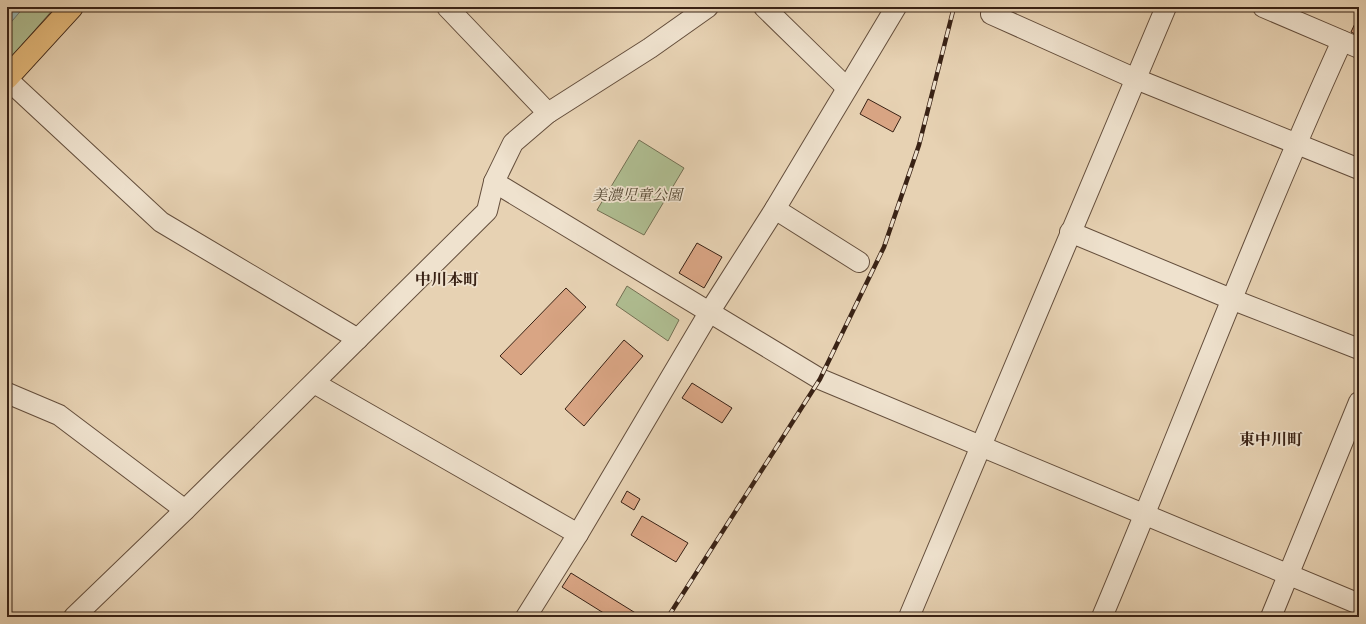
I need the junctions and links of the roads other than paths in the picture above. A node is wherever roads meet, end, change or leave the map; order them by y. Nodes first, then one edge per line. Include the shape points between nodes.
1 (72, 7) edge
2 (446, 7) edge
3 (708, 7) edge
4 (764, 7) edge
5 (896, 7) edge
6 (1166, 7) edge
7 (1263, 7) edge
8 (991, 14) dead end
9 (1350, 44) edge
10 (7, 79) edge
11 (1136, 79) junction
12 (847, 88) junction
13 (548, 113) junction
14 (1296, 142) junction
15 (1359, 169) edge
16 (494, 182) junction
17 (775, 209) junction
18 (1070, 232) junction
19 (859, 262) dead end
20 (1231, 299) junction
21 (710, 311) junction
22 (358, 339) junction
23 (1359, 349) edge
24 (314, 382) junction
25 (7, 393) edge
26 (1359, 402) edge
27 (981, 446) junction
28 (185, 510) junction
29 (1145, 515) junction
30 (578, 534) junction
31 (1288, 575) junction
32 (1359, 604) edge
33 (74, 617) edge
34 (526, 617) edge
35 (909, 617) edge
36 (1102, 617) edge
37 (1270, 617) edge

1 - 10 main road
2 - 13 street
3 - 13 street via 650,48
4 - 12 street
5 - 12 street
6 - 11 street
7 - 9 street
8 - 11 street
9 - 14 street
10 - 22 street via 161,222
11 - 14 street
11 - 18 street
12 - 17 street
13 - 16 street via 513,143
14 - 15 street
14 - 20 street
16 - 21 street
16 - 22 street via 487,211
17 - 19 street
17 - 21 street
18 - 20 street
18 - 27 street
20 - 23 street
20 - 29 street
21 - 27 street via 820,379
21 - 30 street
22 - 24 street
24 - 28 street
24 - 30 street
25 - 28 street via 59,415
26 - 31 street
27 - 29 street
27 - 35 street
28 - 33 street
29 - 31 street
29 - 36 street
30 - 34 street
31 - 32 street
31 - 37 street

